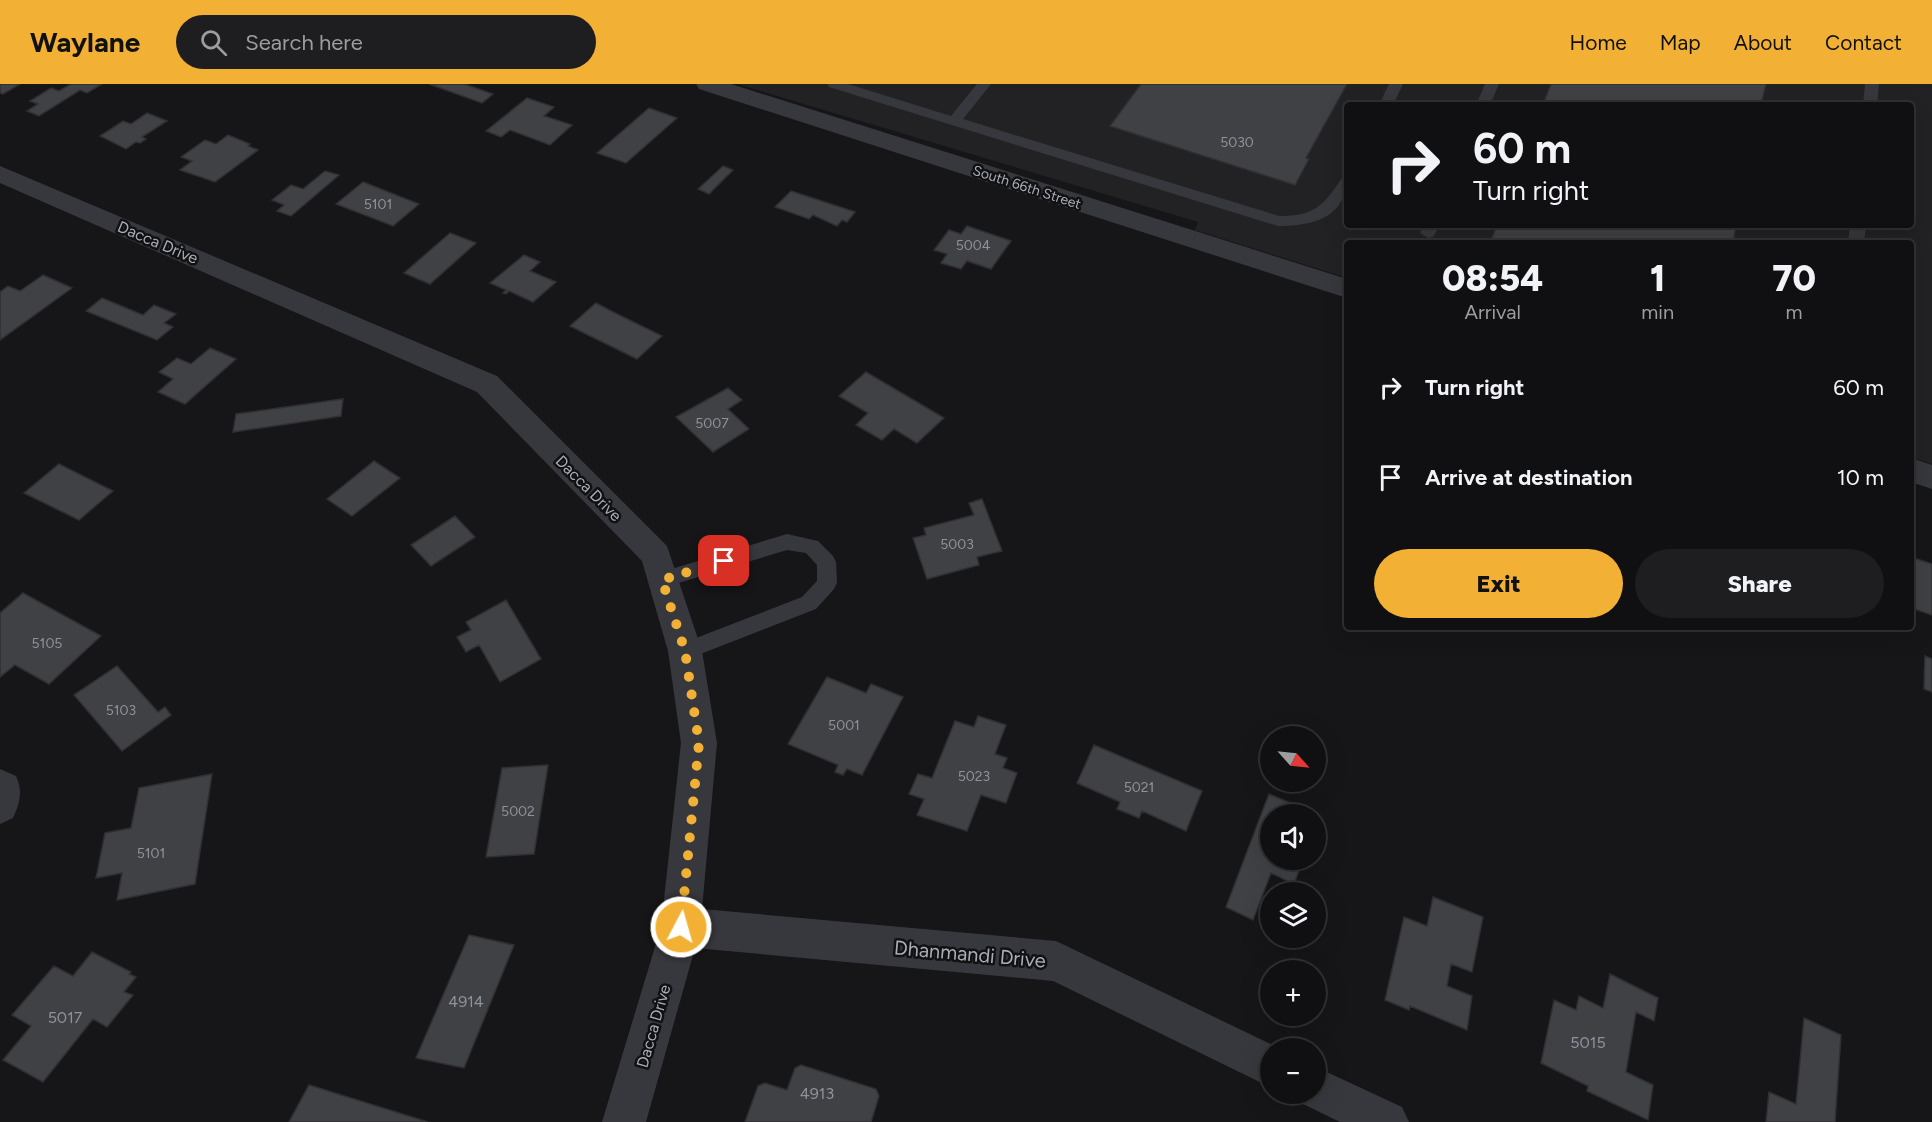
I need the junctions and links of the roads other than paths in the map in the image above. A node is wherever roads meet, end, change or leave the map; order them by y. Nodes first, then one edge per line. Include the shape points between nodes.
1 (706, 84) edge
2 (834, 84) edge
3 (984, 84) edge
4 (1396, 84) edge
5 (1492, 84) edge
6 (1872, 84) edge
7 (1387, 102) edge
8 (1484, 102) edge
9 (1870, 102) edge
10 (954, 121) junction
11 (0, 174) edge
12 (1344, 186) edge
13 (1344, 288) edge
14 (1914, 471) edge
15 (1932, 477) edge
16 (662, 580) junction
17 (685, 651) junction
18 (0, 786) edge
19 (0, 806) edge
20 (681, 927) junction
21 (1260, 1061) edge
22 (1326, 1093) edge
23 (624, 1122) edge
24 (1387, 1122) edge

1 - 13 street, South 66th Street
2 - 10 lane
3 - 10 lane
4 - 7 lane
5 - 8 lane
6 - 9 lane
10 - 12 lane via 1278,221 1303,221 1329,208
11 - 16 street, Dacca Drive via 487,384 656,555
14 - 15 street
16 - 17 street, Dacca Drive
16 - 17 lane via 787,542 811,546 826,562 827,583 809,603
17 - 20 street, Dacca Drive via 699,743
18 - 19 street
20 - 21 street, Dhanmandi Drive via 1056,962
20 - 23 street, Dacca Drive
22 - 24 street

